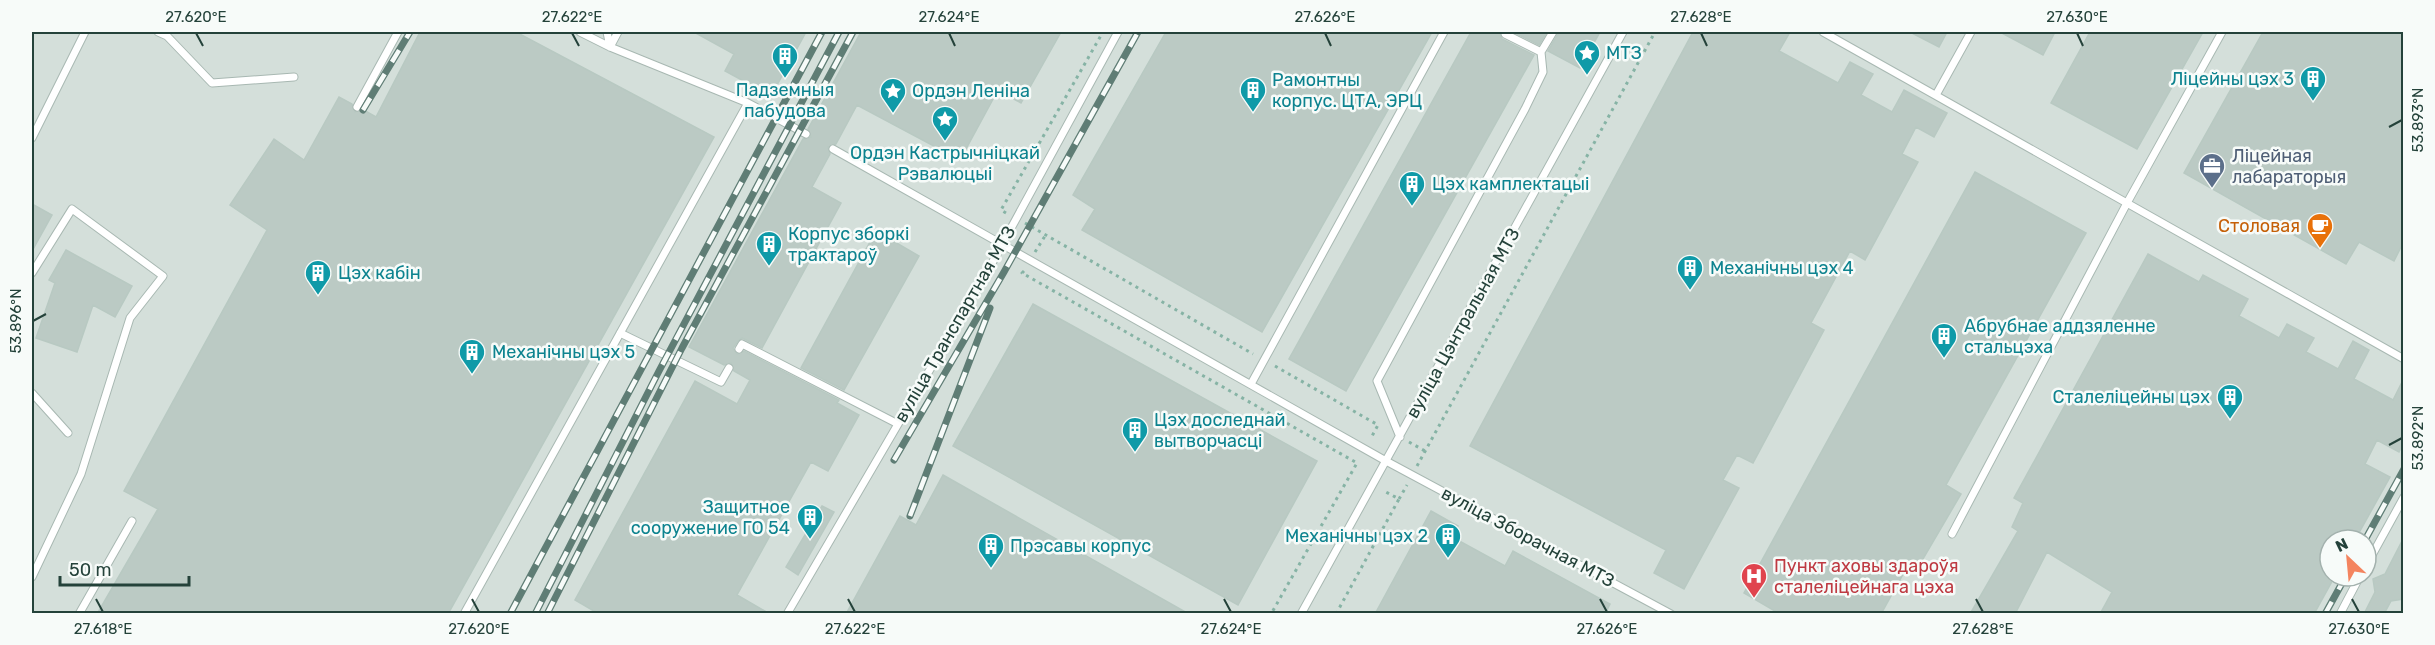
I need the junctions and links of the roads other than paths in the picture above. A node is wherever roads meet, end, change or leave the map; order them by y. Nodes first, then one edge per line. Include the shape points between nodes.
1 (85, 32) edge
2 (158, 32) edge
3 (398, 32) edge
4 (580, 32) edge
5 (607, 32) edge
6 (618, 32) edge
7 (1118, 32) edge
8 (1444, 32) edge
9 (1505, 32) edge
10 (1553, 32) edge
11 (1623, 32) edge
12 (1823, 32) edge
13 (1971, 32) edge
14 (2222, 32) edge
15 (610, 47) junction
16 (1541, 52) junction
17 (294, 77) dead end
18 (1936, 95) junction
19 (748, 103) junction
20 (357, 107) dead end
21 (806, 134) dead end
22 (32, 138) edge
23 (833, 149) dead end
24 (2127, 203) junction
25 (1003, 243) junction
26 (32, 273) edge
27 (620, 333) junction
28 (739, 349) dead end
29 (2403, 359) edge
30 (729, 368) dead end
31 (1251, 384) junction
32 (32, 393) edge
33 (898, 424) junction
34 (68, 433) dead end
35 (1400, 437) junction
36 (1386, 461) junction
37 (2403, 497) edge
38 (132, 521) dead end
39 (1952, 534) dead end
40 (2378, 544) edge
41 (32, 577) edge
42 (2354, 588) edge
43 (79, 614) edge
44 (464, 614) edge
45 (787, 614) edge
46 (1301, 614) edge
47 (1671, 614) edge
48 (2340, 614) edge

1 - 22 lane
2 - 17 lane via 167,36 212,83
3 - 20 lane
4 - 15 lane
5 - 15 lane
6 - 15 lane
7 - 25 lane, вуліца Транспартная МТЗ
8 - 31 lane
9 - 16 lane
10 - 16 lane
11 - 35 lane, вуліца Цэнтральная МТЗ
12 - 18 lane
13 - 18 lane
14 - 24 lane
15 - 19 lane
16 - 35 lane via 1543,72 1525,109 1377,381
18 - 24 lane
19 - 21 lane
19 - 27 lane
23 - 25 lane, вуліца Зборачная МТЗ
24 - 29 lane
24 - 39 lane
25 - 31 lane, вуліца Зборачная МТЗ
25 - 33 lane, вуліца Транспартная МТЗ
26 - 41 lane via 72,209 163,276 130,318 81,474
27 - 30 lane via 721,382
27 - 44 lane
28 - 33 lane via 742,344
31 - 36 lane, вуліца Зборачная МТЗ
32 - 34 lane
33 - 45 lane, вуліца Транспартная МТЗ
35 - 36 lane, вуліца Цэнтральная МТЗ
36 - 46 lane, вуліца Цэнтральная МТЗ
36 - 47 lane, вуліца Зборачная МТЗ
37 - 40 lane
38 - 43 lane
42 - 48 lane

